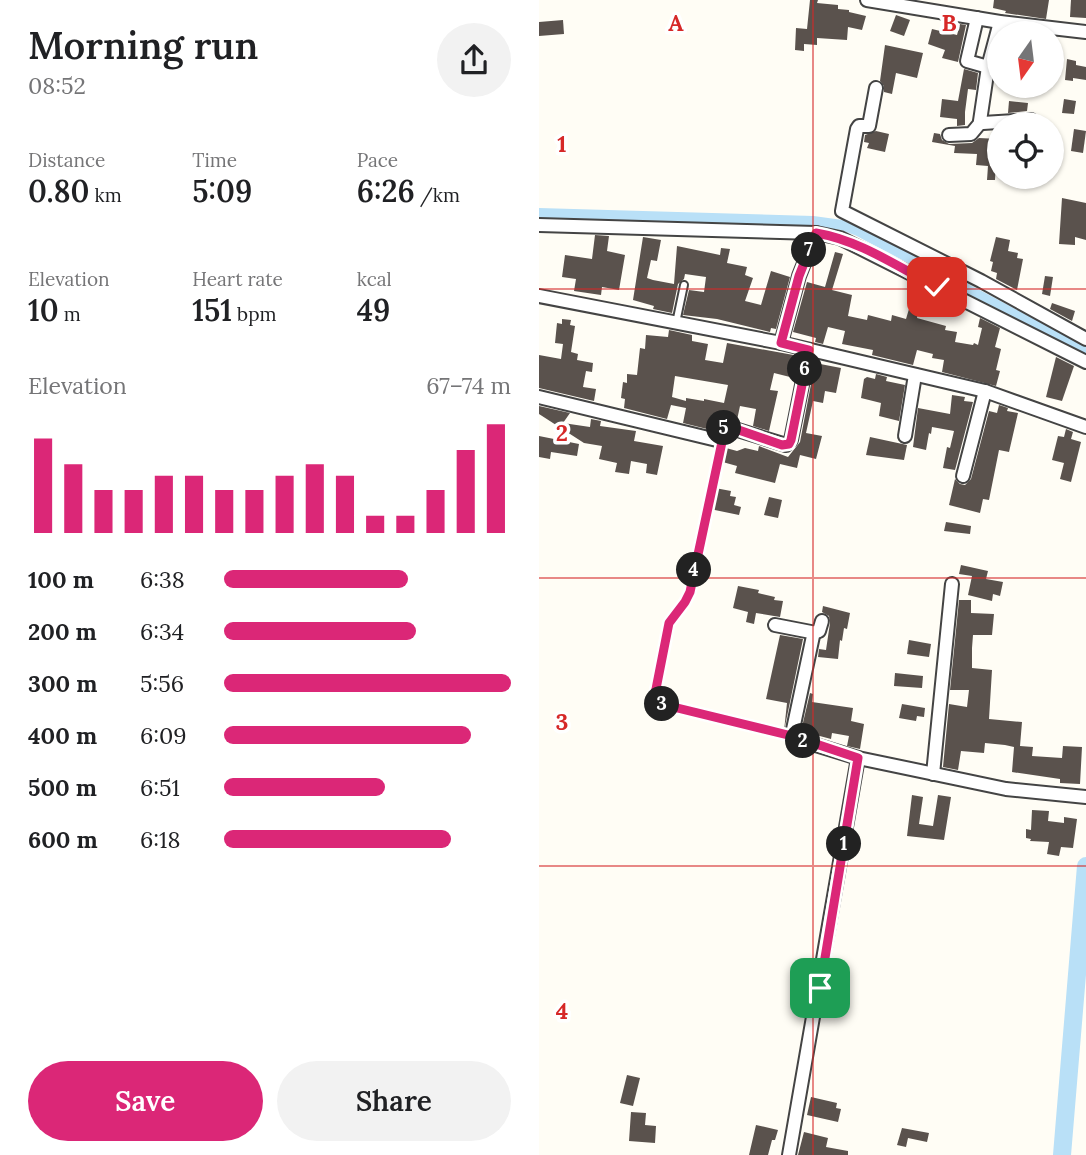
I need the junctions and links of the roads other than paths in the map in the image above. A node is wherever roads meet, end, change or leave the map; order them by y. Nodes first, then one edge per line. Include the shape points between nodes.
1 (867, 0) edge
2 (910, 3) edge
3 (977, 18) junction
4 (994, 21) edge
5 (1064, 29) edge
6 (1086, 32) edge
7 (987, 67) edge
8 (987, 73) edge
9 (876, 88) dead end
10 (981, 122) junction
11 (987, 122) edge
12 (949, 135) dead end
13 (539, 225) edge
14 (816, 233) junction
15 (684, 285) dead end
16 (539, 296) edge
17 (676, 323) junction
18 (1086, 339) edge
19 (781, 343) junction
20 (809, 350) junction
21 (1086, 362) edge
22 (915, 375) junction
23 (985, 391) junction
24 (539, 397) edge
25 (1086, 428) edge
26 (905, 436) dead end
27 (963, 476) dead end
28 (952, 584) dead end
29 (822, 621) dead end
30 (775, 625) dead end
31 (813, 633) junction
32 (858, 758) junction
33 (933, 774) junction
34 (1084, 797) edge
35 (789, 1155) edge

1 - 2 street
2 - 3 street
3 - 4 street
3 - 7 street via 967,61
5 - 6 street
8 - 10 street
9 - 18 street via 869,126 857,129 842,211
10 - 11 street
10 - 12 street via 971,134
13 - 14 street
14 - 19 street
14 - 21 street via 855,244
15 - 17 lane
16 - 17 street
17 - 19 street
19 - 20 street
20 - 22 street
20 - 24 street via 789,444 728,427 721,441
22 - 23 street
22 - 26 street
23 - 25 street
23 - 27 street
28 - 33 street
29 - 31 street via 819,631
30 - 31 street
31 - 32 street via 792,736
32 - 33 street
32 - 35 street
33 - 34 street via 1018,791

